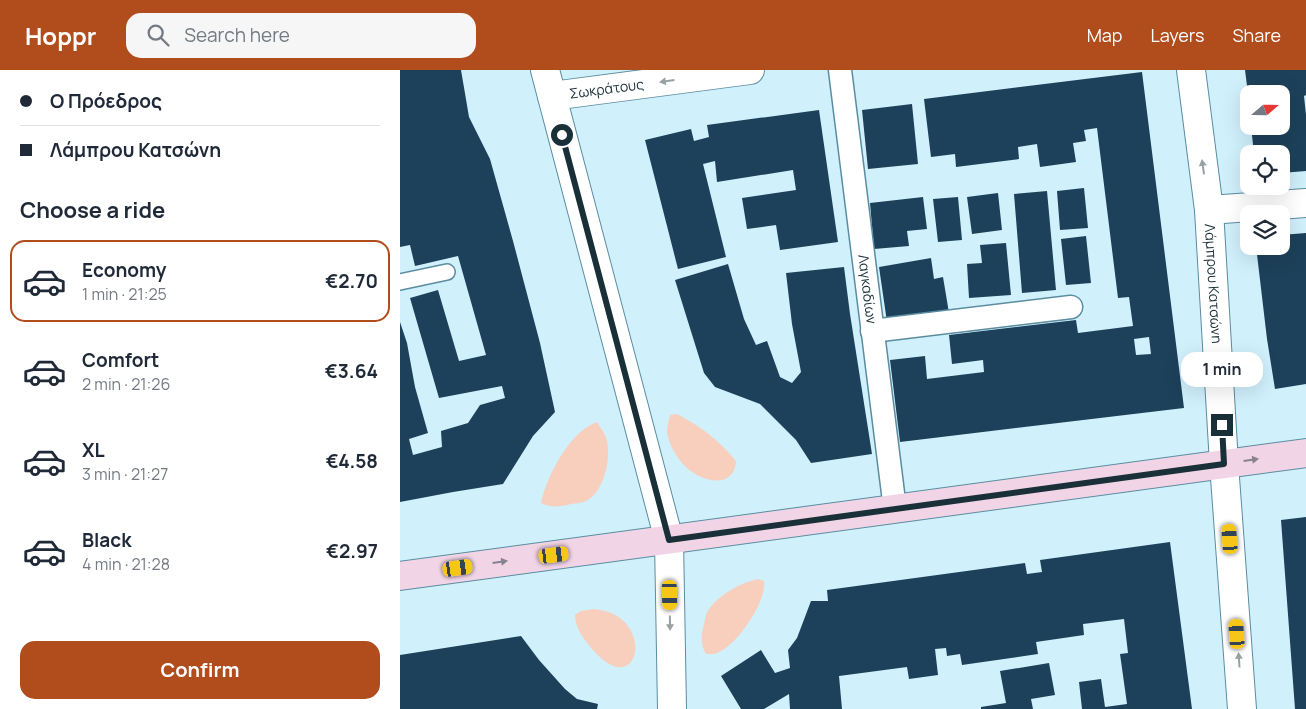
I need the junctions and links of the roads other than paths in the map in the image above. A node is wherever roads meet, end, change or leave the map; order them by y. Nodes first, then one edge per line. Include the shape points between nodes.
1 (545, 70) edge
2 (750, 70) edge
3 (840, 70) edge
4 (1191, 70) edge
5 (552, 96) junction
6 (1306, 203) edge
7 (1209, 210) junction
8 (446, 272) dead end
9 (400, 282) edge
10 (1071, 307) dead end
11 (872, 331) junction
12 (1306, 453) edge
13 (1224, 464) junction
14 (895, 508) junction
15 (669, 540) junction
16 (400, 576) edge
17 (672, 709) edge
18 (1242, 709) edge

1 - 5 street
2 -> 5 street, Σωκράτους
3 - 11 street, Λαγκαδίων
7 -> 4 street, Λάμπρου Κατσώνη
5 - 15 street
6 - 7 street
7 - 13 street, Λάμπρου Κατσώνη
8 - 9 lane
10 - 11 street
11 - 14 street, Λαγκαδίων
13 -> 12 main road
13 - 14 main road
18 -> 13 street, Λάμπρου Κατσώνη
14 - 15 main road
16 -> 15 main road
15 -> 17 street

